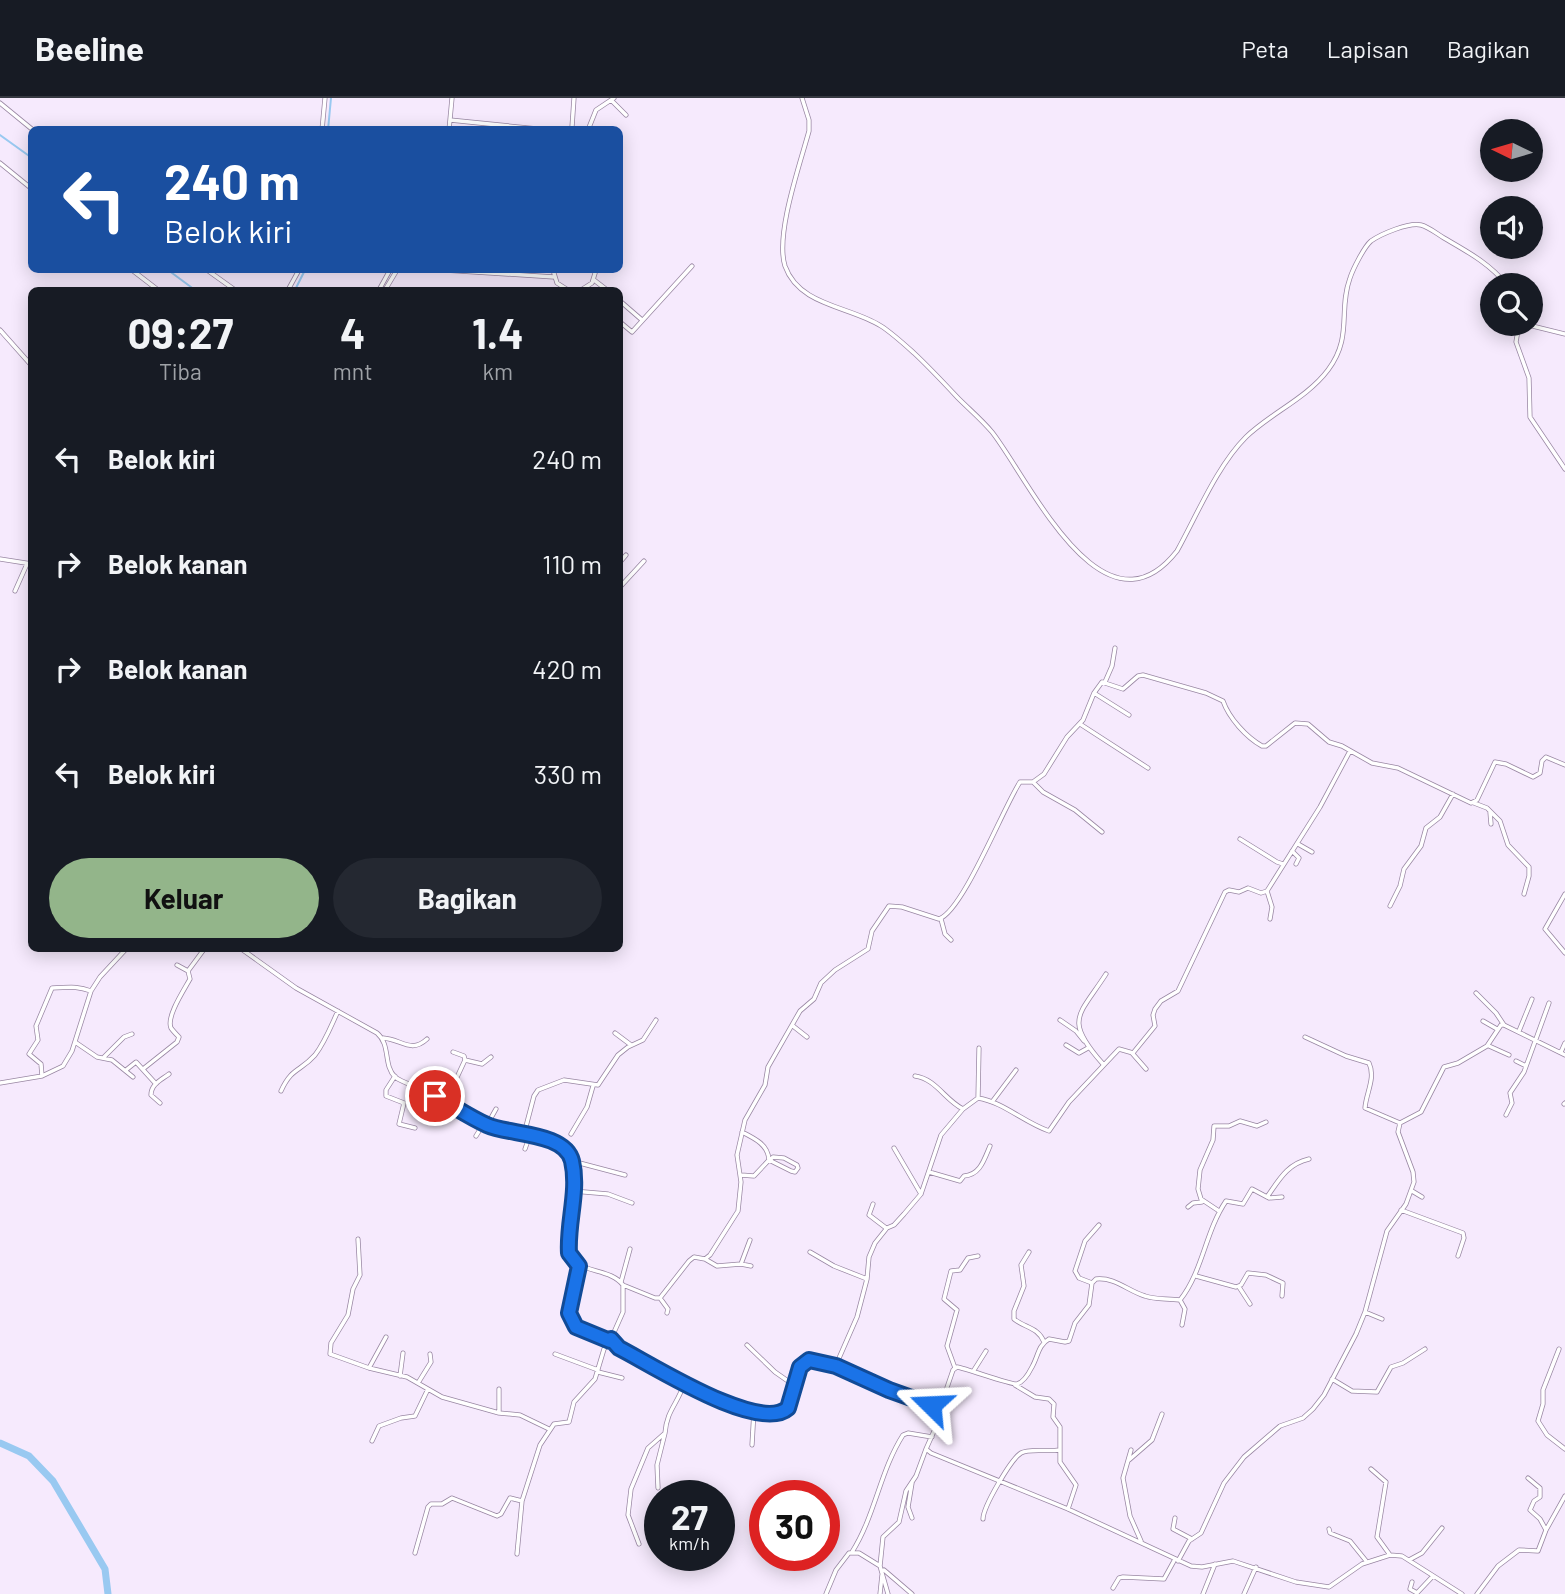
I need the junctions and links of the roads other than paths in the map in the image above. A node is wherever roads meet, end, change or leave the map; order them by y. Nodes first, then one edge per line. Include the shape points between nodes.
1 (325, 98) edge
2 (452, 98) edge
3 (574, 98) edge
4 (802, 98) edge
5 (613, 99) edge
6 (0, 103) edge
7 (626, 115) dead end
8 (450, 120) junction
9 (28, 126) edge
10 (322, 126) edge
11 (449, 126) edge
12 (509, 126) edge
13 (572, 126) edge
14 (589, 126) edge
15 (0, 163) edge
16 (28, 187) edge
17 (692, 266) dead end
18 (136, 273) edge
19 (211, 273) edge
20 (491, 273) edge
21 (553, 273) edge
22 (595, 273) edge
23 (1495, 273) edge
24 (554, 277) junction
25 (594, 280) junction
26 (560, 286) edge
27 (154, 287) edge
28 (231, 287) edge
29 (586, 287) edge
30 (603, 287) edge
31 (623, 303) edge
32 (643, 320) junction
33 (623, 325) edge
34 (1543, 329) edge
35 (0, 330) edge
36 (1565, 334) edge
37 (1518, 336) edge
38 (28, 362) edge
39 (1565, 469) edge
40 (626, 555) dead end
41 (623, 558) edge
42 (0, 559) edge
43 (644, 561) dead end
44 (28, 564) edge
45 (28, 566) edge
46 (623, 584) edge
47 (15, 591) dead end
48 (1115, 648) dead end
49 (1105, 681) junction
50 (1094, 694) junction
51 (1129, 715) dead end
52 (1080, 724) junction
53 (1350, 751) junction
54 (1565, 765) edge
55 (1147, 768) dead end
56 (1033, 782) junction
57 (1454, 794) junction
58 (1474, 803) junction
59 (1490, 811) junction
60 (1490, 824) dead end
61 (1102, 832) dead end
62 (1240, 839) dead end
63 (1297, 844) junction
64 (1292, 851) junction
65 (1312, 852) dead end
66 (1284, 864) junction
67 (1296, 864) dead end
68 (1267, 891) junction
69 (1524, 894) dead end
70 (1565, 894) edge
71 (1390, 906) dead end
72 (941, 919) junction
73 (1270, 919) dead end
74 (951, 940) dead end
75 (123, 952) edge
76 (202, 952) edge
77 (246, 952) edge
78 (1565, 953) edge
79 (177, 965) dead end
80 (188, 971) junction
81 (1106, 974) dead end
82 (91, 991) junction
83 (1476, 993) dead end
84 (1532, 999) dead end
85 (1549, 1003) dead end
86 (338, 1010) junction
87 (656, 1020) dead end
88 (1060, 1020) dead end
89 (1483, 1021) dead end
90 (1504, 1024) junction
91 (793, 1026) junction
92 (1497, 1029) junction
93 (1519, 1031) junction
94 (615, 1033) dead end
95 (132, 1034) dead end
96 (807, 1037) dead end
97 (1305, 1037) dead end
98 (383, 1038) junction
99 (427, 1039) dead end
100 (1537, 1041) junction
101 (75, 1042) junction
102 (1565, 1043) edge
103 (631, 1045) junction
104 (1066, 1045) dead end
105 (1487, 1046) junction
106 (1088, 1047) junction
107 (979, 1048) dead end
108 (453, 1052) dead end
109 (1132, 1053) junction
110 (1563, 1053) edge
111 (1509, 1055) dead end
112 (104, 1057) junction
113 (491, 1057) dead end
114 (464, 1060) junction
115 (1516, 1061) dead end
116 (1103, 1064) junction
117 (1526, 1066) junction
118 (143, 1069) junction
119 (1146, 1069) dead end
120 (126, 1070) junction
121 (1016, 1070) dead end
122 (430, 1071) dead end
123 (169, 1074) dead end
124 (42, 1076) junction
125 (395, 1076) junction
126 (915, 1076) dead end
127 (133, 1077) dead end
128 (0, 1083) edge
129 (156, 1084) junction
130 (593, 1086) junction
131 (421, 1089) junction
132 (281, 1091) dead end
133 (978, 1098) junction
134 (446, 1102) junction
135 (992, 1102) junction
136 (160, 1103) dead end
137 (496, 1109) dead end
138 (963, 1109) junction
139 (1506, 1115) dead end
140 (1266, 1122) dead end
141 (1400, 1123) junction
142 (485, 1124) junction
143 (415, 1128) dead end
144 (742, 1132) junction
145 (524, 1134) junction
146 (571, 1134) dead end
147 (530, 1135) junction
148 (476, 1136) dead end
149 (990, 1146) dead end
150 (894, 1148) dead end
151 (526, 1149) dead end
152 (1309, 1159) dead end
153 (770, 1160) junction
154 (572, 1161) junction
155 (929, 1172) junction
156 (625, 1175) dead end
157 (741, 1175) junction
158 (1256, 1181) dead end
159 (1253, 1189) junction
160 (573, 1191) junction
161 (1412, 1191) junction
162 (921, 1194) junction
163 (1267, 1197) junction
164 (1282, 1197) dead end
165 (1422, 1197) dead end
166 (1204, 1202) junction
167 (632, 1203) dead end
168 (873, 1204) dead end
169 (1188, 1207) dead end
170 (1401, 1210) junction
171 (1219, 1211) junction
172 (1099, 1225) dead end
173 (887, 1228) junction
174 (358, 1239) dead end
175 (750, 1240) dead end
176 (631, 1249) dead end
177 (810, 1252) dead end
178 (1030, 1252) dead end
179 (978, 1256) dead end
180 (1458, 1256) dead end
181 (705, 1259) junction
182 (741, 1264) junction
183 (579, 1266) junction
184 (751, 1266) dead end
185 (1196, 1276) junction
186 (867, 1279) junction
187 (1092, 1283) junction
188 (622, 1284) junction
189 (1239, 1287) junction
190 (1282, 1296) dead end
191 (660, 1298) junction
192 (1180, 1300) junction
193 (1250, 1304) dead end
194 (1365, 1312) junction
195 (667, 1313) dead end
196 (1382, 1319) dead end
197 (1182, 1325) dead end
198 (386, 1336) dead end
199 (610, 1340) junction
200 (1044, 1342) junction
201 (747, 1345) dead end
202 (1425, 1349) dead end
203 (1559, 1349) dead end
204 (986, 1351) dead end
205 (403, 1353) dead end
206 (430, 1354) dead end
207 (555, 1354) dead end
208 (836, 1366) junction
209 (369, 1368) junction
210 (955, 1368) junction
211 (598, 1371) junction
212 (974, 1371) junction
213 (400, 1376) junction
214 (622, 1378) dead end
215 (1332, 1379) junction
216 (418, 1383) junction
217 (684, 1384) junction
218 (1013, 1384) junction
219 (795, 1386) junction
220 (428, 1389) junction
221 (499, 1389) dead end
222 (939, 1409) junction
223 (754, 1410) junction
224 (499, 1413) junction
225 (1162, 1414) dead end
226 (549, 1429) junction
227 (665, 1433) junction
228 (932, 1437) junction
229 (372, 1441) dead end
230 (752, 1445) dead end
231 (1565, 1448) edge
232 (926, 1449) junction
233 (1058, 1450) junction
234 (1131, 1450) dead end
235 (1128, 1461) junction
236 (1371, 1469) dead end
237 (1528, 1478) dead end
238 (658, 1480) edge
239 (999, 1480) junction
240 (913, 1481) junction
241 (1565, 1496) edge
242 (522, 1501) junction
243 (1068, 1509) junction
244 (912, 1518) dead end
245 (1175, 1518) dead end
246 (983, 1519) dead end
247 (1442, 1528) dead end
248 (1329, 1529) dead end
249 (1546, 1530) junction
250 (1192, 1539) junction
251 (1141, 1541) junction
252 (639, 1544) dead end
253 (852, 1552) junction
254 (415, 1553) dead end
255 (517, 1554) dead end
256 (1390, 1555) junction
257 (1176, 1560) junction
258 (1409, 1560) junction
259 (1367, 1562) junction
260 (1215, 1563) junction
261 (1255, 1567) junction
262 (882, 1568) junction
263 (1433, 1576) junction
264 (1412, 1582) dead end
265 (1113, 1588) dead end
266 (826, 1594) edge
267 (880, 1594) edge
268 (888, 1594) edge
269 (912, 1594) edge
270 (1203, 1594) edge
271 (1244, 1594) edge
272 (1462, 1594) edge
273 (1477, 1594) edge

1 - 10 street
2 - 8 street
3 - 13 street
4 - 23 street via 809,131 782,241 785,266 798,286 815,299 881,326 914,353 992,432 1051,524 1083,558 1122,579 1144,577 1167,564 1228,460 1247,437 1333,363 1346,328 1349,280 1371,241 1402,226 1421,225 1483,261
5 - 7 street
5 - 14 street via 593,113
6 - 9 street
8 - 11 street
8 - 12 street
15 - 16 street
17 - 32 street
18 - 27 street
19 - 28 street
20 - 24 street
21 - 24 street
22 - 25 street
24 - 26 street
25 - 29 street
25 - 30 street
31 - 32 street
32 - 33 street via 631,332
34 - 36 street
35 - 38 street
37 - 39 street via 1529,378 1530,417
40 - 41 street
42 - 44 street
43 - 46 street
45 - 47 street
48 - 49 street
49 - 50 street
49 - 53 street via 1123,689 1143,675 1212,695 1223,701 1239,726 1262,746 1299,722
50 - 51 street
50 - 52 street
52 - 55 street
52 - 56 street via 1044,774
53 - 57 street
53 - 63 street
54 - 58 street via 1546,757 1535,777 1495,762
56 - 61 street
56 - 72 street via 1020,782 972,878
57 - 58 street
57 - 71 street via 1440,817 1426,828
58 - 59 street
59 - 60 street
59 - 69 street via 1501,823 1509,847 1529,867
62 - 66 street
63 - 64 street
63 - 65 street
64 - 66 street
64 - 67 street via 1299,858
66 - 68 street
68 - 73 street
68 - 109 street via 1225,891 1179,989 1161,1000 1153,1015 1155,1026
70 - 78 street via 1545,929
72 - 74 street via 944,934
72 - 91 street via 897,906 887,908 872,931 868,949 821,983
75 - 82 street
76 - 80 street
77 - 86 street via 296,988
79 - 80 street
80 - 118 street via 190,979 170,1022 179,1038
81 - 106 street via 1079,1015
82 - 101 street
82 - 124 street via 76,986 52,988 36,1026 38,1040 29,1054 41,1064
83 - 90 street
84 - 93 street
85 - 100 street
86 - 98 street
86 - 132 street via 316,1053 289,1075
87 - 103 street via 643,1041
88 - 106 street
89 - 92 street
90 - 92 street
90 - 93 street
91 - 96 street
91 - 144 street via 768,1067 765,1085
92 - 105 street
93 - 100 street
94 - 103 street
95 - 112 street
97 - 141 street via 1369,1063 1372,1071 1366,1108
98 - 99 street via 410,1047
98 - 125 street
100 - 110 street
100 - 117 street
101 - 112 street
101 - 124 street via 63,1066
102 - 110 street
103 - 130 street via 616,1058 600,1084
104 - 106 street via 1080,1053
105 - 111 street
105 - 141 street via 1444,1067 1422,1111
106 - 116 street
107 - 133 street
108 - 114 street
109 - 116 street via 1119,1049
109 - 119 street
112 - 120 street
113 - 114 street via 482,1064
114 - 134 street
115 - 117 street
116 - 135 street via 1049,1131
117 - 139 street via 1510,1093 1512,1103
118 - 120 street via 136,1062
118 - 129 street
120 - 127 street
121 - 135 street
122 - 131 street
123 - 129 street
124 - 128 street
125 - 131 street
125 - 143 street via 386,1096 404,1103 399,1124
126 - 138 street via 930,1080 950,1103
129 - 136 street via 151,1093
130 - 145 street via 564,1080 538,1090
130 - 146 street
131 - 134 street
133 - 135 street
133 - 138 street
134 - 142 street
137 - 142 street
138 - 155 street via 942,1135
140 - 166 street via 1214,1126 1199,1178
141 - 161 street via 1398,1132 1414,1177
142 - 145 street
142 - 148 street
144 - 153 street via 761,1141
144 - 157 street via 737,1160
145 - 147 street
147 - 151 street
147 - 154 street via 559,1145
149 - 155 street via 977,1172 960,1181
150 - 162 street
152 - 163 street via 1286,1170
153 - 153 street via 791,1171 798,1168 779,1157
153 - 157 street via 754,1176
154 - 156 street
154 - 160 street
155 - 162 street
157 - 181 street via 738,1210
158 - 159 street
159 - 163 street
159 - 171 street via 1243,1204 1228,1200
160 - 167 street via 608,1194
160 - 183 street via 568,1249
161 - 165 street
161 - 170 street
162 - 173 street
163 - 164 street
166 - 169 street
166 - 171 street
168 - 173 street via 869,1215
170 - 180 street via 1463,1233
170 - 194 street via 1386,1234
171 - 185 street
172 - 187 street via 1085,1241 1074,1270 1079,1278
173 - 186 street via 871,1250
174 - 209 street via 360,1275 348,1315 329,1350
175 - 182 street
176 - 188 street
177 - 186 street
178 - 200 street via 1021,1265 1024,1286 1014,1319 1034,1329
179 - 210 street via 951,1271 944,1299 957,1310 947,1346
181 - 182 street via 718,1266
181 - 191 street via 688,1261
182 - 184 street
183 - 188 street
183 - 199 street via 570,1318 576,1327
185 - 189 street
185 - 192 street
186 - 208 street
187 - 192 street via 1108,1279 1147,1297
187 - 200 street via 1089,1305 1069,1341
188 - 191 street
188 - 199 street via 623,1312
189 - 190 street via 1248,1273 1258,1273 1283,1283
189 - 193 street
191 - 195 street
192 - 197 street via 1185,1309
194 - 196 street
194 - 215 street
198 - 209 street
199 - 211 street
199 - 217 street
200 - 218 street via 1025,1378
201 - 219 street
202 - 215 street via 1391,1367 1377,1392 1352,1391
203 - 231 street via 1543,1390 1538,1421 1546,1435
204 - 212 street
205 - 213 street
206 - 216 street via 431,1362
207 - 211 street
208 - 219 street via 804,1362
208 - 222 street
209 - 213 street
210 - 212 street
210 - 222 street
211 - 214 street
211 - 226 street via 575,1402 569,1422
212 - 218 street
213 - 216 street
215 - 250 street via 1307,1415 1280,1426 1244,1457 1224,1483 1201,1533
216 - 220 street
217 - 223 street via 719,1402
217 - 227 street via 667,1417
218 - 233 street via 1052,1401 1053,1417 1060,1427
219 - 223 street via 783,1413
220 - 224 street
220 - 229 street via 417,1414 379,1426
221 - 224 street
222 - 228 street
223 - 230 street
224 - 226 street via 520,1415
225 - 235 street via 1152,1440
226 - 242 street
227 - 238 street
227 - 252 street via 648,1448 631,1489 628,1515
228 - 232 street
228 - 253 street via 903,1435
232 - 239 street
232 - 240 street
233 - 239 street via 1021,1453
233 - 243 street via 1061,1466 1076,1485
234 - 235 street
235 - 251 street via 1123,1478 1130,1516
236 - 256 street via 1386,1482 1377,1536
237 - 249 street via 1540,1488 1540,1497 1530,1510
239 - 243 street
239 - 246 street
240 - 244 street via 908,1501
240 - 262 street via 899,1522 883,1537
241 - 249 street
242 - 254 street via 510,1498 497,1516 452,1498 431,1504
242 - 255 street
243 - 251 street
245 - 250 street via 1173,1529
247 - 258 street via 1422,1553
248 - 259 street via 1350,1541
249 - 273 street via 1538,1551 1519,1550 1498,1566
250 - 257 street
251 - 257 street
253 - 262 street
253 - 266 street via 836,1570
256 - 258 street
256 - 259 street
257 - 260 street via 1199,1568
257 - 265 street via 1164,1579 1123,1577
258 - 263 street
259 - 261 street via 1329,1587 1296,1582
260 - 261 street via 1233,1561
260 - 270 street
261 - 271 street
262 - 267 street
262 - 268 street
262 - 269 street
263 - 264 street via 1417,1593 1410,1589
263 - 272 street

